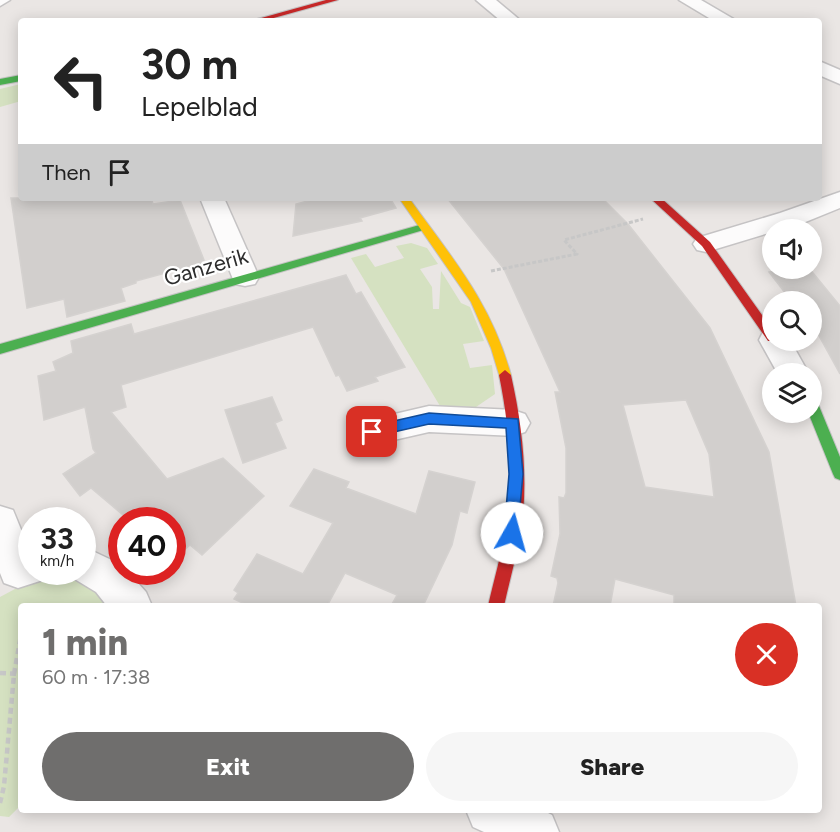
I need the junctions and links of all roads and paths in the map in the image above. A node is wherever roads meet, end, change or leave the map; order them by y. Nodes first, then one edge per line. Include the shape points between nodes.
1 (334, 0) edge
2 (485, 0) edge
3 (688, 0) edge
4 (721, 17) edge
5 (265, 18) edge
6 (508, 18) edge
7 (704, 18) edge
8 (822, 69) edge
9 (840, 78) edge
10 (18, 79) edge
11 (0, 82) edge
12 (840, 198) edge
13 (213, 201) edge
14 (406, 201) edge
15 (658, 201) edge
16 (670, 212) junction
17 (423, 227) junction
18 (706, 244) junction
19 (464, 276) junction
20 (245, 277) junction
21 (762, 323) edge
22 (0, 349) edge
23 (513, 423) junction
24 (819, 423) edge
25 (372, 432) dead end
26 (840, 474) edge
27 (0, 522) edge
28 (96, 571) edge
29 (16, 572) edge
30 (130, 603) edge
31 (497, 603) edge
32 (18, 652) edge
33 (0, 673) edge
34 (14, 674) junction
35 (18, 674) edge
36 (0, 803) edge
37 (496, 813) edge
38 (535, 832) edge

1 - 5 street
2 - 6 street
3 - 4 street
4 - 7 street
8 - 9 street
10 - 11 street
12 - 18 street via 789,219
13 - 20 street
14 - 17 street
15 - 16 street
16 - 18 street
16 - 19 path via 564,240 577,254
17 - 19 street
17 - 20 street, Ganzerik
18 - 21 street
19 - 23 street via 495,342
20 - 22 street, Ganzerik
23 - 25 street via 429,419
23 - 31 street via 515,511
24 - 26 street
27 - 29 street
28 - 30 street via 110,579
32 - 34 path
33 - 34 path
34 - 35 path
34 - 36 path via 6,777
37 - 38 street

